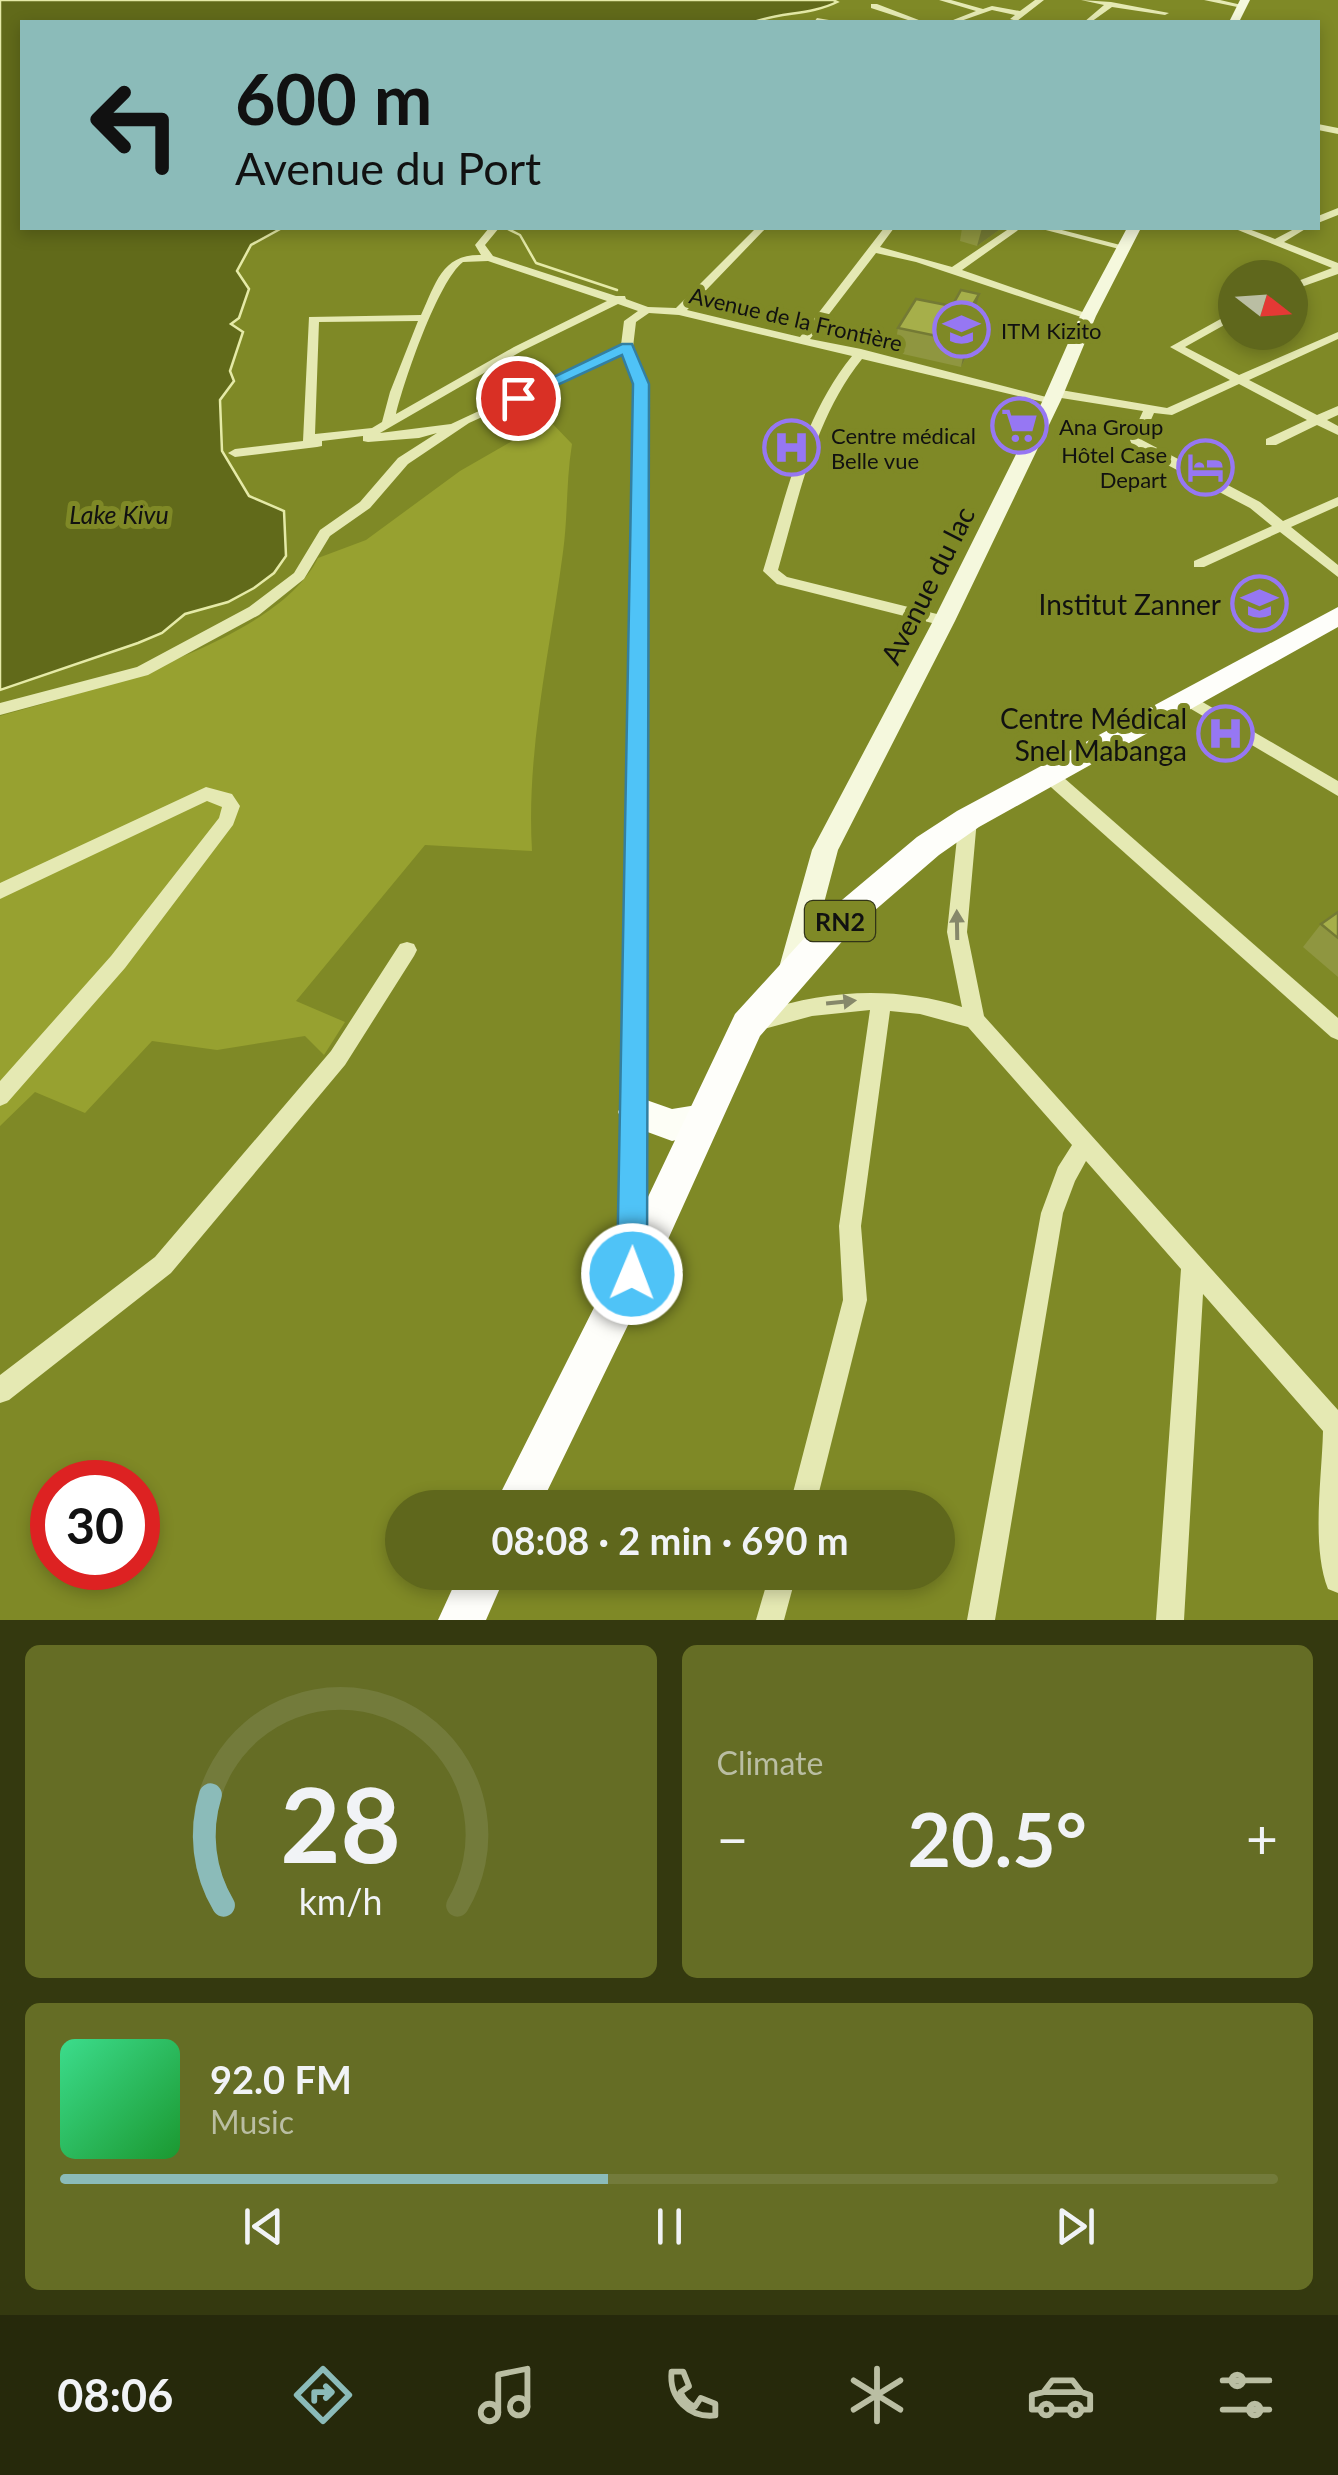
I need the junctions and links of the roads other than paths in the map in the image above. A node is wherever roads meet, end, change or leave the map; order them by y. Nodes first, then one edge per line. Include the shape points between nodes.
1 (943, 0) edge
2 (1040, 0) edge
3 (1086, 0) edge
4 (1174, 0) edge
5 (1208, 0) edge
6 (1243, 3) edge
7 (1111, 4) junction
8 (874, 6) dead end
9 (983, 12) junction
10 (1165, 13) junction
11 (1023, 14) junction
12 (914, 20) edge
13 (958, 20) edge
14 (1013, 20) edge
15 (1090, 20) edge
16 (1160, 20) edge
17 (492, 230) edge
18 (759, 230) edge
19 (887, 230) edge
20 (1013, 230) edge
21 (1062, 230) edge
22 (1243, 230) edge
23 (1299, 230) edge
24 (1129, 237) edge
25 (1276, 244) junction
26 (872, 249) junction
27 (489, 258) junction
28 (1338, 269) edge
29 (953, 270) junction
30 (1308, 281) edge
31 (621, 298) junction
32 (648, 310) junction
33 (679, 312) junction
34 (1088, 316) junction
35 (426, 318) junction
36 (1218, 324) edge
37 (1338, 335) edge
38 (804, 340) junction
39 (627, 348) junction
40 (861, 354) junction
41 (1239, 376) junction
42 (1054, 397) junction
43 (1338, 410) edge
44 (1149, 411) junction
45 (1318, 419) junction
46 (465, 420) junction
47 (388, 424) junction
48 (1338, 431) edge
49 (1271, 442) dead end
50 (235, 453) dead end
51 (1338, 501) edge
52 (1282, 528) junction
53 (1199, 564) dead end
54 (1338, 572) edge
55 (1338, 616) edge
56 (944, 621) junction
57 (1187, 699) junction
58 (0, 709) edge
59 (1049, 775) junction
60 (1338, 789) edge
61 (968, 819) junction
62 (0, 891) edge
63 (407, 950) dead end
64 (791, 976) junction
65 (882, 999) junction
66 (975, 1020) junction
67 (747, 1025) junction
68 (1338, 1031) edge
69 (0, 1096) edge
70 (635, 1112) junction
71 (703, 1120) junction
72 (1084, 1144) junction
73 (1193, 1265) junction
74 (632, 1274) junction
75 (0, 1390) edge
76 (1337, 1428) edge
77 (524, 1490) edge
78 (807, 1490) edge
79 (1338, 1580) edge
80 (476, 1590) edge
81 (779, 1590) edge
82 (462, 1620) edge
83 (770, 1620) edge
84 (981, 1620) edge
85 (1170, 1620) edge

1 - 9 street
2 - 11 street
3 - 7 street
4 - 10 street
5 - 6 street
7 - 10 street
7 - 15 street
8 - 12 street
9 - 11 street
9 - 13 street
10 - 16 street
11 - 14 street
17 - 27 street via 480,245
18 - 33 street
19 - 26 street
20 - 29 street
21 - 24 street
22 - 25 street
23 - 25 street
24 - 34 main road, Avenue du lac
25 - 28 street
26 - 29 street
26 - 38 street
27 - 31 street
27 - 35 street via 455,262
28 - 30 street
29 - 34 street
31 - 32 street
31 - 47 street
32 - 33 street, Avenue de la Frontière
32 - 39 street via 630,322
33 - 38 street, Avenue de la Frontière
34 - 42 main road, Avenue du lac
35 - 47 street
35 - 47 street via 312,318 308,439 366,434
36 - 41 street via 1176,347
37 - 41 street
38 - 40 street, Avenue de la Frontière
39 - 46 street
39 - 70 street via 641,384
40 - 42 street, Avenue de la Frontière
40 - 56 street via 833,390 770,571 782,580
41 - 44 street via 1168,412
41 - 45 street
42 - 44 street, Avenue de la Frontière
42 - 56 main road, Avenue du lac
43 - 45 street
44 - 52 street via 1138,444 1255,505
45 - 48 street
45 - 49 street
46 - 50 street via 420,434
46 - 58 street via 396,466 366,506 326,533 300,576 254,611 142,670
51 - 52 street
52 - 53 street
52 - 54 street
55 - 57 highway, RN2
56 - 64 main road, Avenue du lac via 825,850
57 - 59 highway, RN2
57 - 60 street
59 - 61 highway, RN2
59 - 68 street
61 - 64 highway, RN2 via 841,920
66 -> 61 street via 957,932
62 - 69 street via 206,794 226,798 231,806 177,889
63 - 75 street via 338,1058 163,1265
64 - 67 highway, RN2
65 - 66 street
67 -> 65 street via 826,1003
65 - 78 street via 850,1226 855,1300
66 - 72 street
67 - 71 highway, RN2
70 - 71 main road via 672,1125
70 - 74 street
71 - 74 highway, RN2
72 - 73 street
72 - 84 street via 1052,1213
73 - 76 street
73 - 85 street
74 - 77 highway, RN2
76 - 79 street
80 - 82 highway
81 - 83 street

